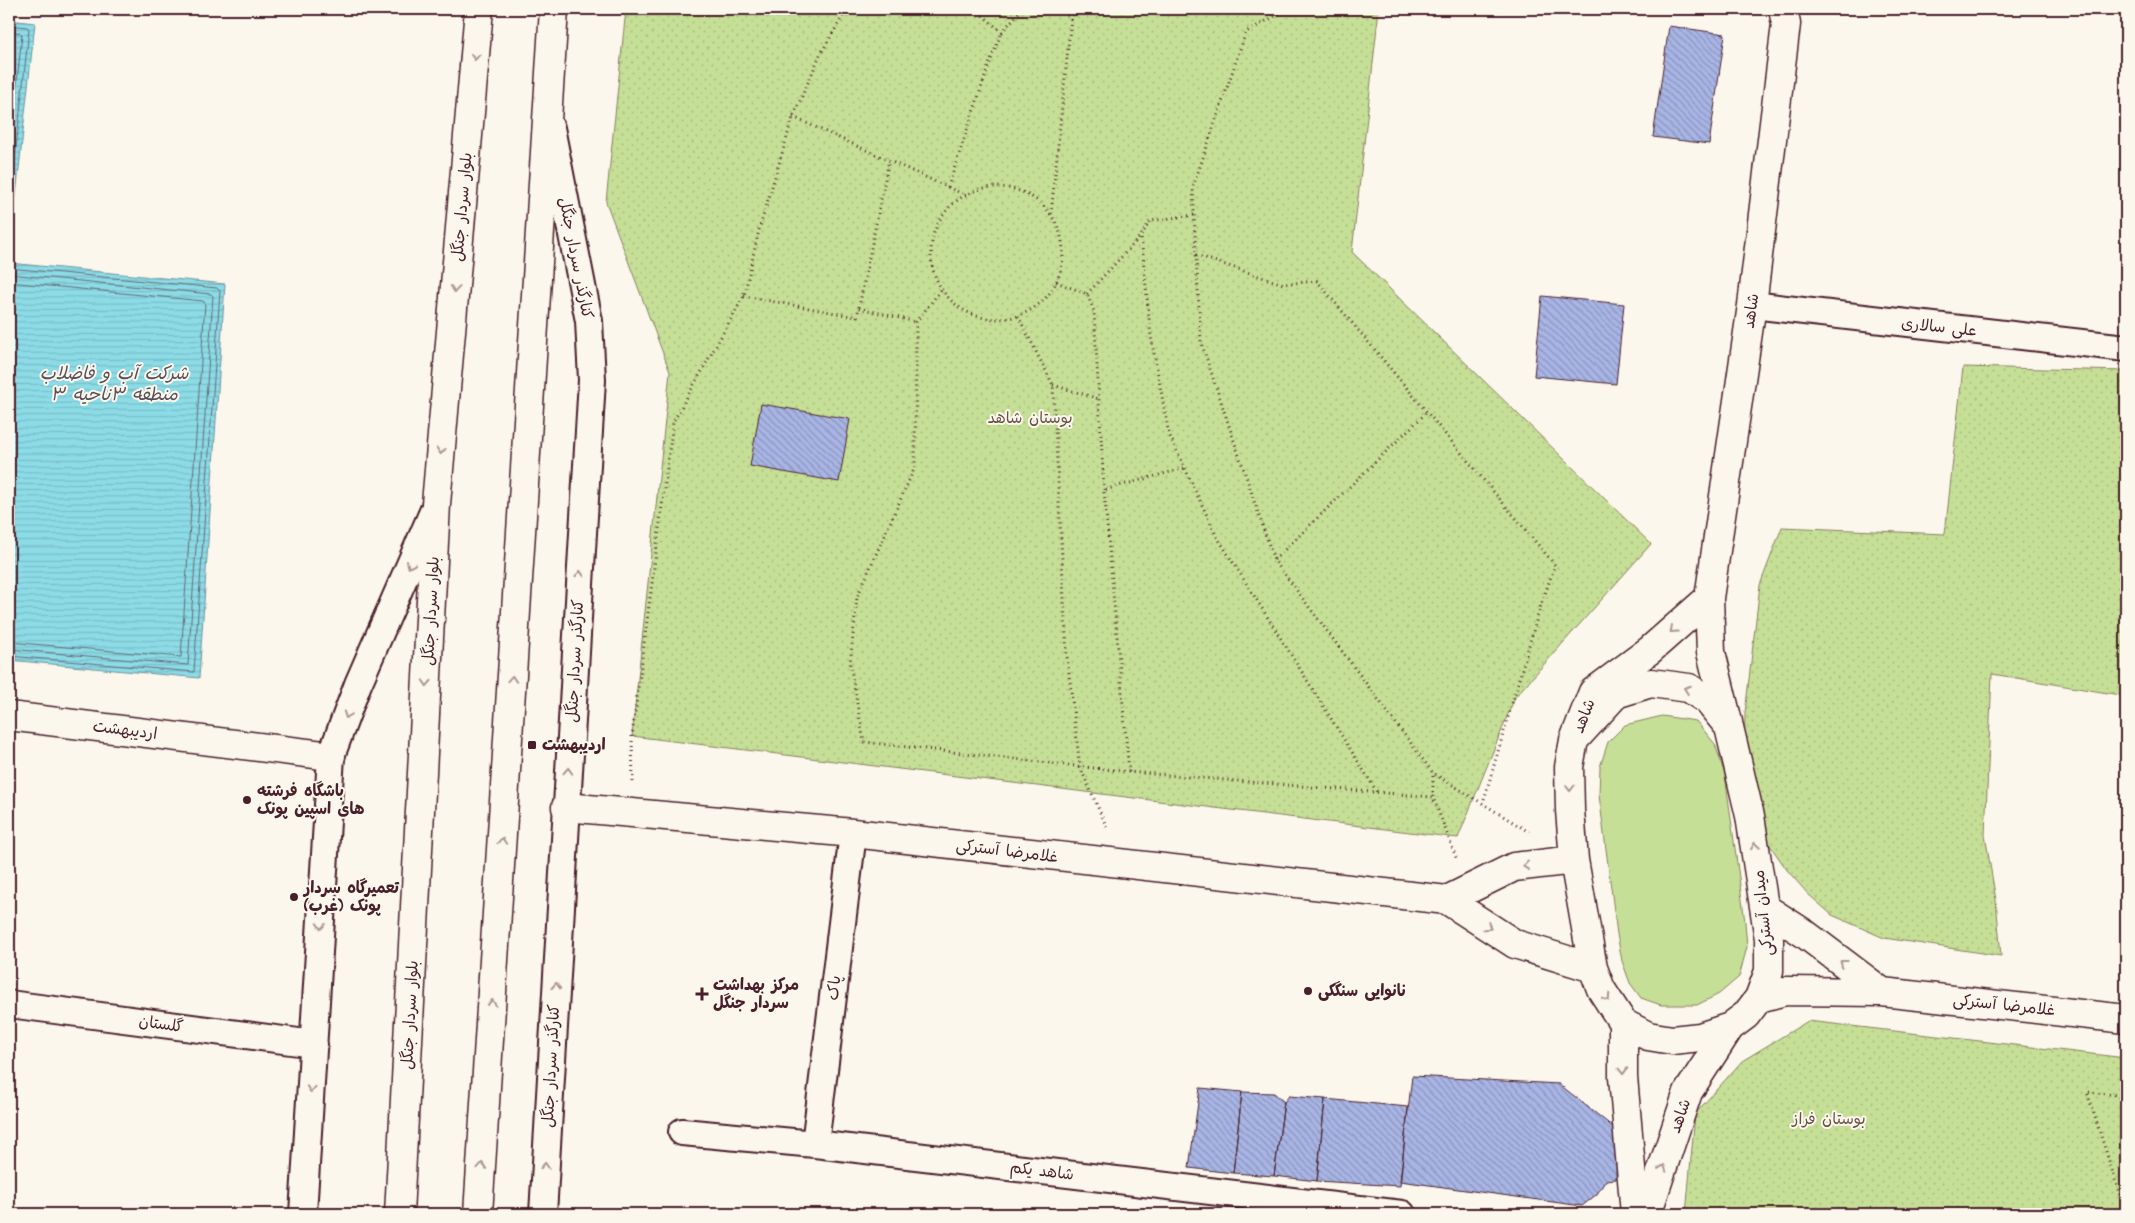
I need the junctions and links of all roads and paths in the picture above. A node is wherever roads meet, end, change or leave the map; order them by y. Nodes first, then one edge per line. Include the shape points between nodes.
1 (479, 9) edge
2 (554, 9) edge
3 (847, 9) edge
4 (975, 9) edge
5 (1022, 9) edge
6 (1059, 9) edge
7 (1078, 9) edge
8 (1288, 9) edge
9 (1788, 14) edge
10 (1071, 18) junction
11 (1002, 32) junction
12 (548, 112) junction
13 (793, 117) junction
14 (889, 160) junction
15 (948, 187) junction
16 (965, 195) junction
17 (1050, 214) junction
18 (1194, 215) junction
19 (1141, 236) junction
20 (1196, 254) junction
21 (1056, 282) junction
22 (941, 290) junction
23 (1087, 294) junction
24 (744, 296) junction
25 (1752, 305) junction
26 (859, 308) junction
27 (1018, 316) junction
28 (916, 322) junction
29 (2126, 348) edge
30 (1053, 386) junction
31 (1099, 399) junction
32 (1427, 412) junction
33 (1185, 468) junction
34 (1104, 490) junction
35 (436, 504) junction
36 (1274, 560) junction
37 (1709, 598) junction
38 (9, 716) edge
39 (1729, 727) junction
40 (1574, 740) junction
41 (331, 756) junction
42 (1080, 766) junction
43 (1129, 772) junction
44 (1433, 773) junction
45 (1377, 792) junction
46 (1433, 797) junction
47 (1483, 803) junction
48 (566, 808) junction
49 (634, 814) junction
50 (853, 833) junction
51 (1533, 834) dead end
52 (1574, 860) junction
53 (1123, 864) junction
54 (1458, 895) junction
55 (1765, 908) junction
56 (1593, 968) junction
57 (1882, 992) junction
58 (1759, 998) junction
59 (9, 1004) edge
60 (2126, 1019) edge
61 (1623, 1023) junction
62 (1730, 1027) junction
63 (314, 1044) junction
64 (2126, 1096) edge
65 (682, 1132) dead end
66 (815, 1144) junction
67 (303, 1214) edge
68 (399, 1214) edge
69 (478, 1214) edge
70 (543, 1214) edge
71 (1402, 1214) edge
72 (1635, 1214) edge
73 (1647, 1214) edge
74 (2126, 1214) edge

1 -> 35 street, بلوار سردار جنگل
2 - 12 street
3 - 13 path via 820,55
4 - 11 path
5 - 11 path
6 - 10 path
7 - 10 path
8 - 18 path via 1246,32 1193,187
9 - 25 street, شاهد
10 - 17 path
11 - 15 path
48 -> 12 street, کنارگذر سردار جنگل via 592,380 589,321
69 -> 12 street
13 - 14 path
13 - 24 path via 759,230
14 - 15 path
14 - 26 path
15 - 16 path
16 - 17 path via 983,188 1002,187 1020,191 1037,200
16 - 22 path via 948,208 935,226 930,248 931,262
17 - 21 path via 1060,232 1064,252
18 - 19 path via 1150,221
18 - 20 path
19 - 23 path
19 - 33 path via 1151,337 1169,434
20 - 32 path via 1283,284 1317,281
20 - 36 path via 1201,342
21 - 23 path
21 - 27 path via 1037,306
22 - 27 path via 955,306 975,316 997,320
22 - 28 path
23 - 31 path via 1094,311
24 - 26 path via 857,317
24 - 49 path via 673,422 632,736
25 - 29 street, علی سالاری
25 - 37 street, شاهد
26 - 28 path
27 - 30 path
28 - 42 path via 915,467 856,598 850,664 864,742
30 - 31 path
30 - 42 path via 1067,657
31 - 34 path
32 - 36 path
32 - 47 path via 1555,565
33 - 34 path
33 - 45 path via 1216,535
34 - 43 path
35 -> 41 street via 358,684
35 -> 68 street, بلوار سردار جنگل
36 - 44 path
37 - 39 street, شاهد via 1711,652
37 -> 40 street, شاهد via 1650,650 1593,692
38 - 41 street, اردیبهشت
39 -> 40 street, میدان آسترکی via 1707,700 1689,688 1651,683 1616,694
55 -> 39 street, میدان آسترکی via 1750,816
40 -> 52 street, میدان آسترکی via 1570,766
41 -> 63 street
42 - 43 path
42 - 53 path
43 - 45 path
44 - 46 path
44 - 47 path
45 - 46 path
46 - 54 path
47 - 51 path
48 - 49 street, غلامرضا آسترکی
70 -> 48 street, کنارگذر سردار جنگل
49 - 50 street, غلامرضا آسترکی
50 - 53 street, غلامرضا آسترکی
50 - 66 street, پاک
52 -> 54 street via 1514,867
52 - 56 street, میدان آسترکی
53 - 54 street, غلامرضا آسترکی
54 -> 56 street via 1515,944
57 -> 55 street
55 - 58 street, میدان آسترکی via 1769,971
56 -> 61 street, میدان آسترکی via 1601,989
57 - 58 street, غلامرضا آسترکی via 1785,991
57 - 60 street, غلامرضا آسترکی
58 - 62 street, میدان آسترکی via 1746,1015
59 - 63 street, گلستان
61 - 62 street, میدان آسترکی via 1648,1036 1672,1040 1700,1037
61 -> 72 street via 1623,1077
73 -> 62 street, شاهد via 1688,1092
63 -> 67 street
64 - 74 path via 2087,1092
65 - 66 street, شاهد یکم
66 - 71 street, شاهد یکم

